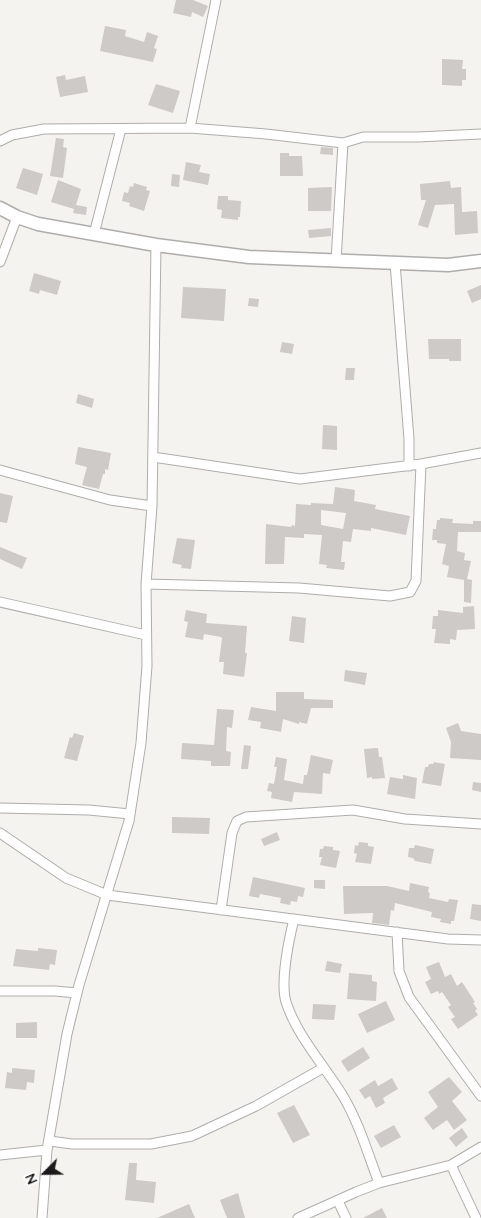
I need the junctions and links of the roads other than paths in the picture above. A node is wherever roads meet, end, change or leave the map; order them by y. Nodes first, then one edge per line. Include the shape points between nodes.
1 (216, 0) edge
2 (190, 128) junction
3 (121, 129) junction
4 (481, 134) edge
5 (0, 141) edge
6 (343, 143) junction
7 (0, 208) edge
8 (17, 217) junction
9 (94, 234) junction
10 (156, 245) junction
11 (336, 261) junction
12 (481, 261) edge
13 (0, 262) edge
14 (395, 262) junction
15 (481, 454) edge
16 (152, 457) junction
17 (421, 464) junction
18 (409, 466) junction
19 (0, 470) edge
20 (152, 506) junction
21 (146, 584) junction
22 (0, 602) edge
23 (146, 635) junction
24 (0, 808) edge
25 (130, 814) junction
26 (481, 824) edge
27 (0, 833) edge
28 (107, 895) junction
29 (221, 910) junction
30 (294, 919) junction
31 (397, 932) junction
32 (481, 940) edge
33 (0, 991) edge
34 (77, 993) junction
35 (323, 1068) junction
36 (481, 1096) edge
37 (48, 1146) junction
38 (481, 1147) edge
39 (0, 1155) edge
40 (451, 1165) junction
41 (379, 1183) junction
42 (338, 1201) junction
43 (42, 1218) edge
44 (298, 1218) edge
45 (346, 1218) edge
46 (476, 1218) edge

1 - 2 street
2 - 3 street
2 - 6 street
3 - 5 street via 44,129 12,135
3 - 9 street
4 - 6 street via 363,138
6 - 11 street
7 - 8 street
8 - 9 street
8 - 13 street
9 - 10 street
10 - 11 street via 249,257
10 - 16 street
11 - 14 street
12 - 14 street via 448,265
14 - 18 street
15 - 17 street
16 - 18 street via 300,479
16 - 20 street
17 - 18 street
17 - 21 street via 416,581 410,592 390,596 299,588
19 - 20 street via 110,500
20 - 21 street
21 - 23 street
22 - 23 street
23 - 25 street via 147,666
24 - 25 street
25 - 28 street
26 - 29 street via 405,819 353,810 246,817 237,821 232,833
27 - 28 street via 66,878
28 - 29 street
28 - 34 street
29 - 30 street
30 - 31 street
30 - 35 street via 287,946 285,1000
31 - 32 street
31 - 36 street via 399,971 410,997
33 - 34 street
34 - 37 street
35 - 37 street via 256,1106 192,1136 151,1144
35 - 41 street via 343,1096 357,1124
37 - 39 street
37 - 43 street
38 - 40 street
40 - 41 street
40 - 46 street
41 - 42 street
42 - 44 street
42 - 45 street

